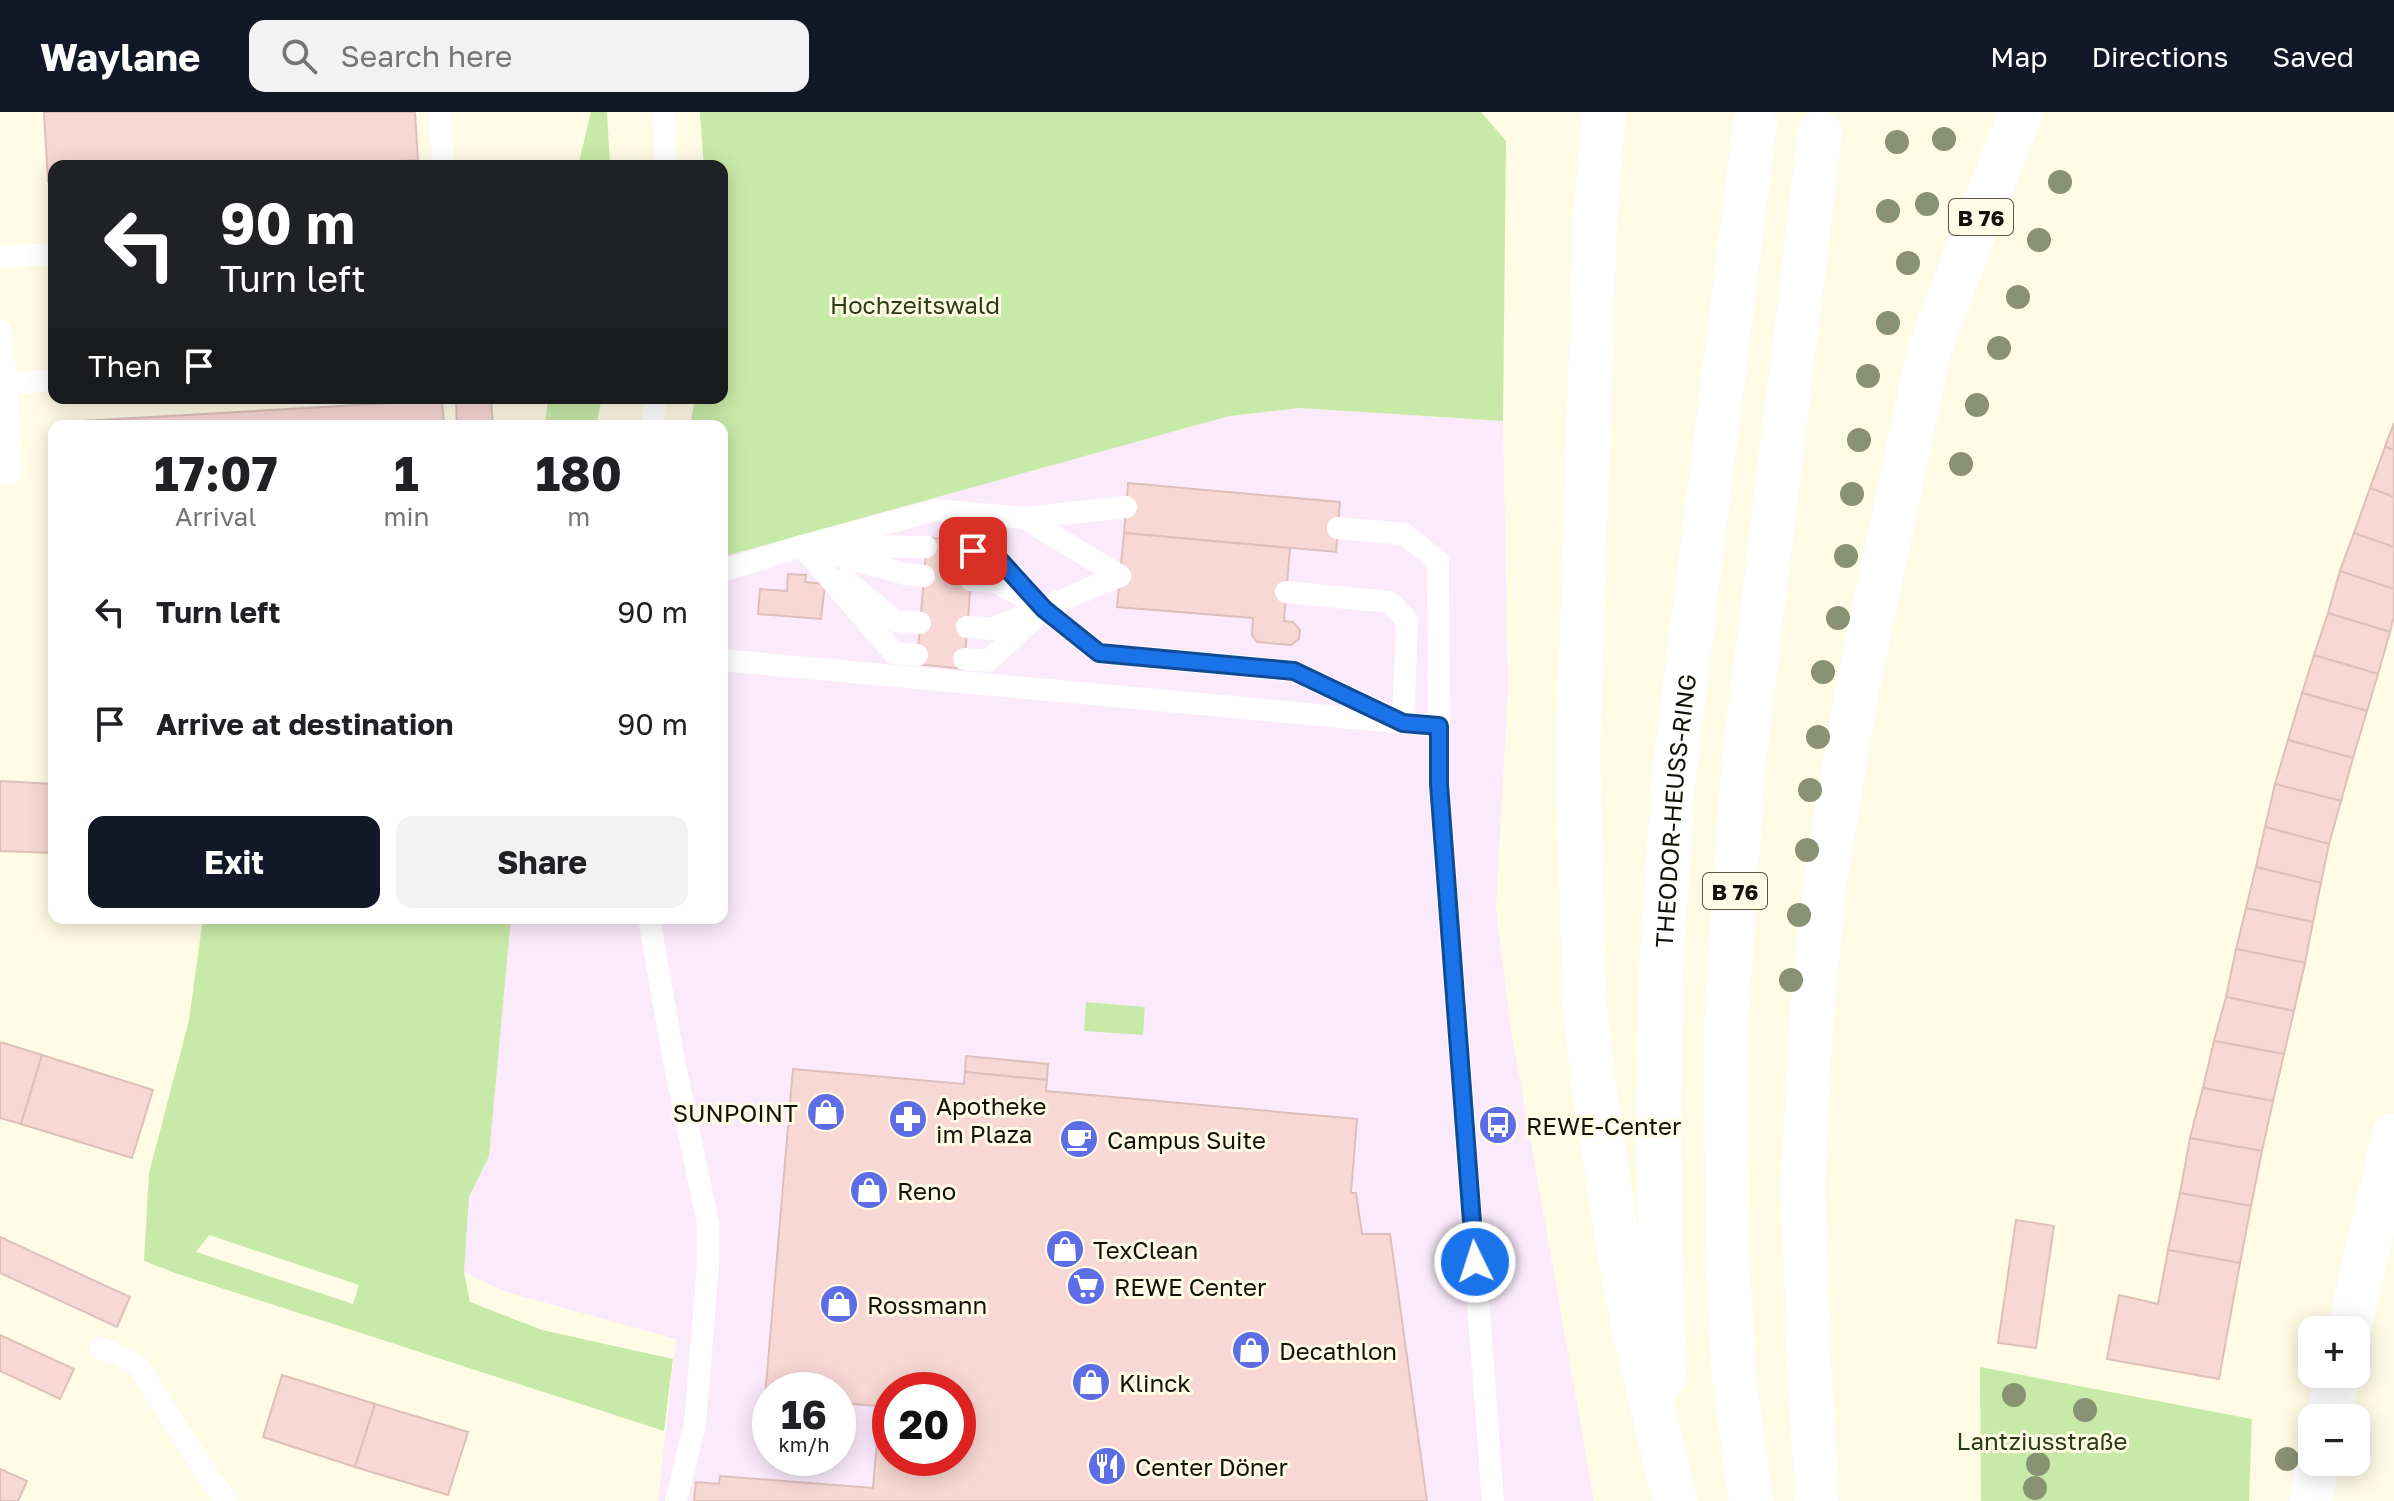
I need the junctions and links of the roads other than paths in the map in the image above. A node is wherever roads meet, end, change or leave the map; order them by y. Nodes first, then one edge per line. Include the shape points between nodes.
1 (440, 112) edge
2 (664, 112) edge
3 (1604, 112) edge
4 (2021, 112) edge
5 (1755, 124) dead end
6 (1820, 133) dead end
7 (443, 160) edge
8 (666, 160) edge
9 (48, 254) edge
10 (0, 257) edge
11 (0, 330) edge
12 (48, 381) edge
13 (7, 384) junction
14 (0, 474) edge
15 (1126, 507) dead end
16 (1024, 518) junction
17 (1338, 528) dead end
18 (802, 546) junction
19 (926, 547) dead end
20 (973, 551) dead end
21 (728, 569) edge
22 (924, 576) dead end
23 (971, 580) dead end
24 (1286, 592) dead end
25 (1044, 609) junction
26 (920, 623) dead end
27 (967, 627) dead end
28 (917, 655) dead end
29 (964, 659) dead end
30 (728, 661) edge
31 (1403, 723) junction
32 (1439, 726) junction
33 (650, 924) edge
34 (2394, 1135) edge
35 (2352, 1316) edge
36 (100, 1348) dead end
37 (2315, 1476) edge
38 (228, 1501) edge
39 (676, 1501) edge
40 (1493, 1501) edge
41 (1676, 1501) edge
42 (1751, 1501) edge
43 (1817, 1501) edge
44 (2311, 1501) edge

1 - 7 lane
2 - 8 lane
3 - 41 main road, B 76 via 1595,223 1578,752 1584,998 1618,1245
4 - 43 main road, B 76 via 1928,355 1855,700 1824,890 1803,1186
5 - 41 main road, THEODOR-HEUSS-RING / B 76 via 1674,774 1664,925 1660,1254
6 - 42 main road, B 76 via 1743,770 1726,1026 1733,1362
9 - 10 lane
11 - 13 lane
12 - 13 lane
13 - 14 lane via 11,473
15 - 16 lane
16 - 18 lane via 936,510
16 - 25 lane via 1120,576
17 - 32 lane via 1404,534 1438,561
18 - 19 lane
18 - 21 lane
18 - 22 lane
18 - 26 lane via 896,621
18 - 28 lane via 894,653
20 - 25 lane via 993,553
23 - 25 lane via 996,582
24 - 31 lane via 1389,602 1407,620
25 - 27 lane via 992,629
25 - 29 lane via 988,661
25 - 31 lane via 1099,653 1294,671
30 - 31 lane
31 - 32 lane
32 - 40 lane via 1439,784
33 - 39 lane via 708,1223 695,1424
34 - 35 main road
36 - 38 lane via 137,1364
37 - 44 main road

